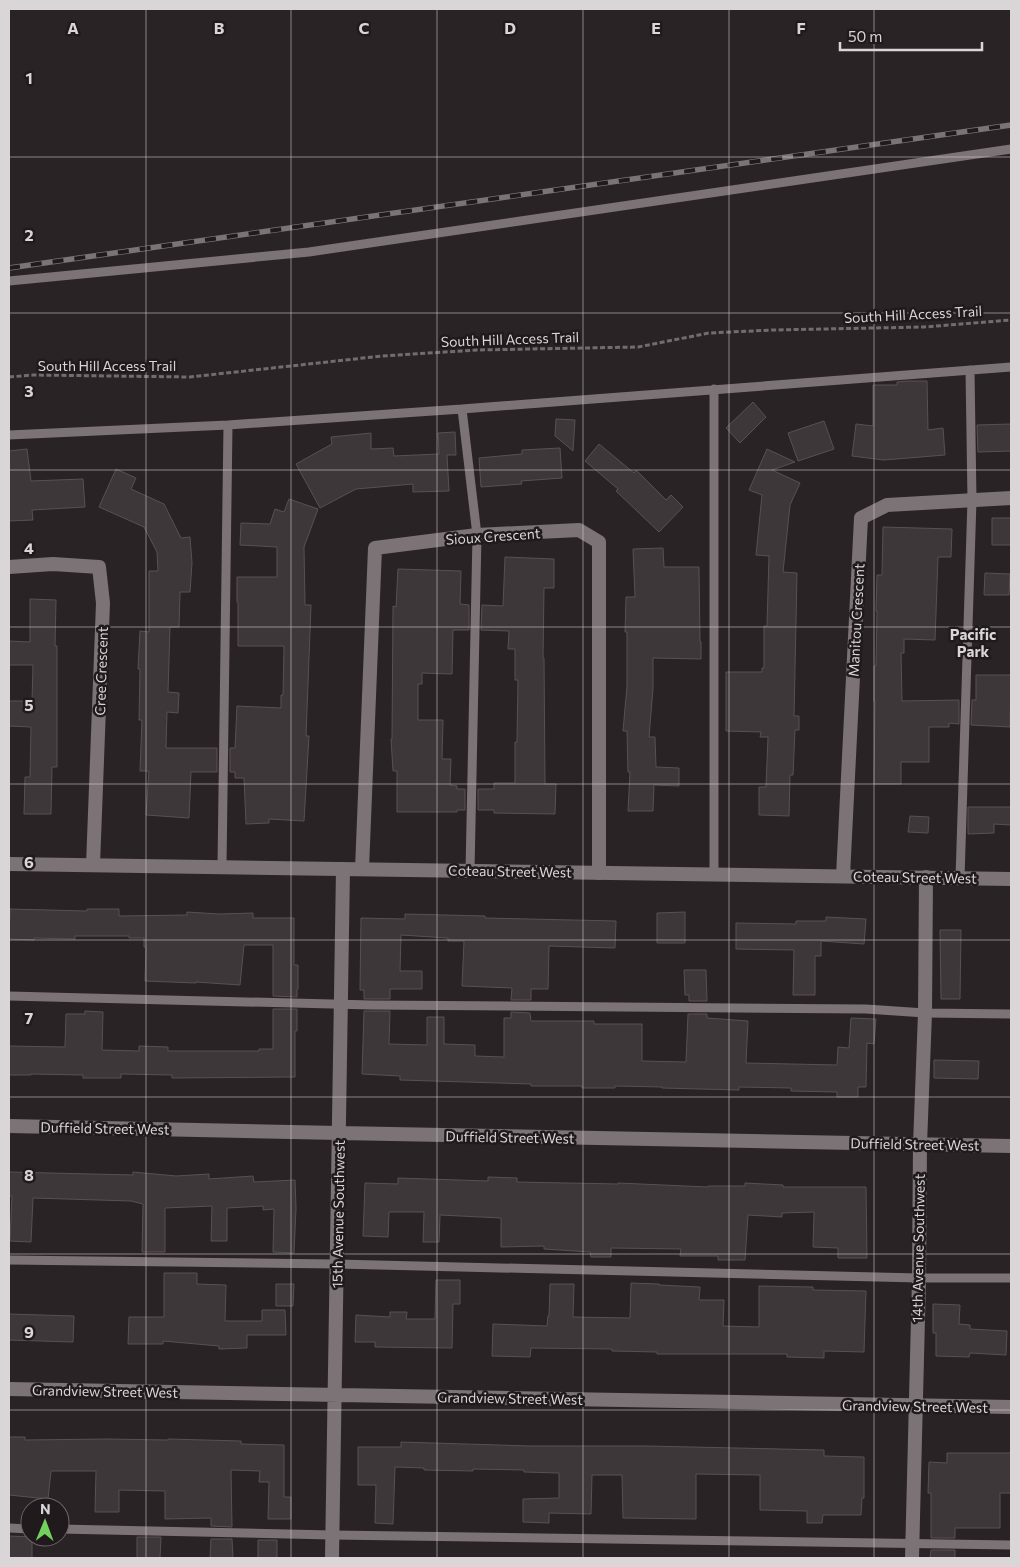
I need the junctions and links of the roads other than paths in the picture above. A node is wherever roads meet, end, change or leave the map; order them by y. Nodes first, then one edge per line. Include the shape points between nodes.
1 (1011, 149) edge
2 (9, 281) edge
3 (1011, 367) edge
4 (970, 370) junction
5 (714, 389) junction
6 (462, 409) junction
7 (228, 425) junction
8 (9, 435) edge
9 (1011, 498) edge
10 (972, 500) junction
11 (477, 535) junction
12 (9, 567) edge
13 (9, 864) edge
14 (93, 865) junction
15 (222, 866) junction
16 (343, 869) junction
17 (362, 869) junction
18 (470, 871) junction
19 (599, 873) junction
20 (714, 874) junction
21 (844, 876) junction
22 (926, 877) junction
23 (960, 878) junction
24 (1011, 879) edge
25 (9, 996) edge
26 (341, 1005) junction
27 (925, 1013) junction
28 (1011, 1014) edge
29 (9, 1126) edge
30 (339, 1134) junction
31 (920, 1145) junction
32 (1011, 1146) edge
33 (9, 1260) edge
34 (337, 1264) junction
35 (919, 1278) junction
36 (1011, 1278) edge
37 (9, 1389) edge
38 (335, 1395) junction
39 (915, 1406) junction
40 (1011, 1407) edge
41 (70, 1529) edge
42 (332, 1535) junction
43 (1011, 1545) edge
44 (913, 1551) edge
45 (332, 1558) edge

1 - 2 lane via 309,252
3 - 4 lane
4 - 5 lane
4 - 10 lane
5 - 6 lane
5 - 20 lane
6 - 7 lane
6 - 11 lane
7 - 8 lane
7 - 15 lane
9 - 10 street, Manitou Crescent
10 - 21 street, Manitou Crescent via 887,505 861,518
10 - 23 lane
11 - 17 street, Sioux Crescent via 375,548
11 - 18 lane
11 - 19 street, Sioux Crescent via 579,530 599,542
12 - 14 street, Cree Crescent via 53,564 99,567 103,603
13 - 14 street, Coteau Street West
14 - 15 street, Coteau Street West
15 - 16 street, Coteau Street West
16 - 17 street, Coteau Street West
16 - 26 street, 15th Avenue Southwest
17 - 18 street, Coteau Street West
18 - 19 street, Coteau Street West
19 - 20 street, Coteau Street West
20 - 21 street, Coteau Street West
21 - 22 street, Coteau Street West
22 - 23 street, Coteau Street West
22 - 27 street, 14th Avenue Southwest
23 - 24 street, Coteau Street West
25 - 26 lane
26 - 27 lane via 866,1009
26 - 30 street, 15th Avenue Southwest
27 - 28 lane
27 - 31 street, 14th Avenue Southwest
29 - 30 street, Duffield Street West
30 - 31 street, Duffield Street West
30 - 34 street, 15th Avenue Southwest
31 - 32 street, Duffield Street West
31 - 35 street, 14th Avenue Southwest
33 - 34 lane
34 - 35 lane
34 - 38 street, 15th Avenue Southwest
35 - 36 lane
35 - 39 street, 14th Avenue Southwest
37 - 38 street, Grandview Street West
38 - 39 street, Grandview Street West
38 - 42 street, 15th Avenue Southwest
39 - 40 street, Grandview Street West
39 - 44 street, 14th Avenue Southwest
41 - 42 lane
42 - 44 lane
42 - 45 street, 15th Avenue Southwest
43 - 44 lane

